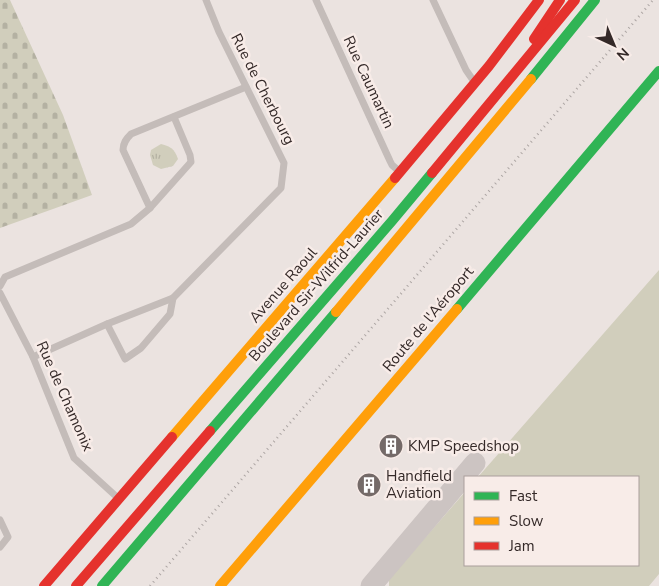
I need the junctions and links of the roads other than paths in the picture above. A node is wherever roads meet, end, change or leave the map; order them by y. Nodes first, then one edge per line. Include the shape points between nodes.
1 (206, 0) edge
2 (316, 0) edge
3 (433, 0) edge
4 (539, 0) edge
5 (560, 0) edge
6 (575, 0) edge
7 (596, 0) edge
8 (659, 71) edge
9 (474, 83) junction
10 (246, 87) junction
11 (500, 92) junction
12 (174, 117) junction
13 (400, 172) junction
14 (150, 208) junction
15 (0, 286) edge
16 (0, 293) edge
17 (173, 298) junction
18 (107, 324) junction
19 (33, 357) junction
20 (119, 499) junction
21 (0, 520) edge
22 (0, 547) edge
23 (44, 586) edge
24 (76, 586) edge
25 (102, 586) edge
26 (220, 586) edge

1 - 10 street, Rue de Cherbourg
2 - 13 street, Rue Caumartin via 389,159
3 - 9 street
4 - 9 main road, Avenue Raoul
5 - 11 main road
6 - 11 main road, Boulevard Sir-Wilfrid-Laurier
7 - 25 main road via 378,263
8 - 26 main road, Route de l'Aéroport
9 - 13 main road, Avenue Raoul
10 - 12 street
10 - 17 street, Rue de Cherbourg via 284,162 281,188
11 - 24 main road, Boulevard Sir-Wilfrid-Laurier
12 - 14 street via 191,162
12 - 14 street via 131,134 123,146
13 - 20 main road, Avenue Raoul
14 - 15 street via 131,224 5,277
16 - 19 street, Rue de Chamonix
17 - 18 street, Rue de Cherbourg
17 - 18 street, Rue de Cherbourg via 170,314 141,348 125,359
18 - 19 street, Rue de Cherbourg
19 - 20 street, Rue de Chamonix via 74,458
20 - 23 main road, Avenue Raoul
21 - 22 street via 8,537

